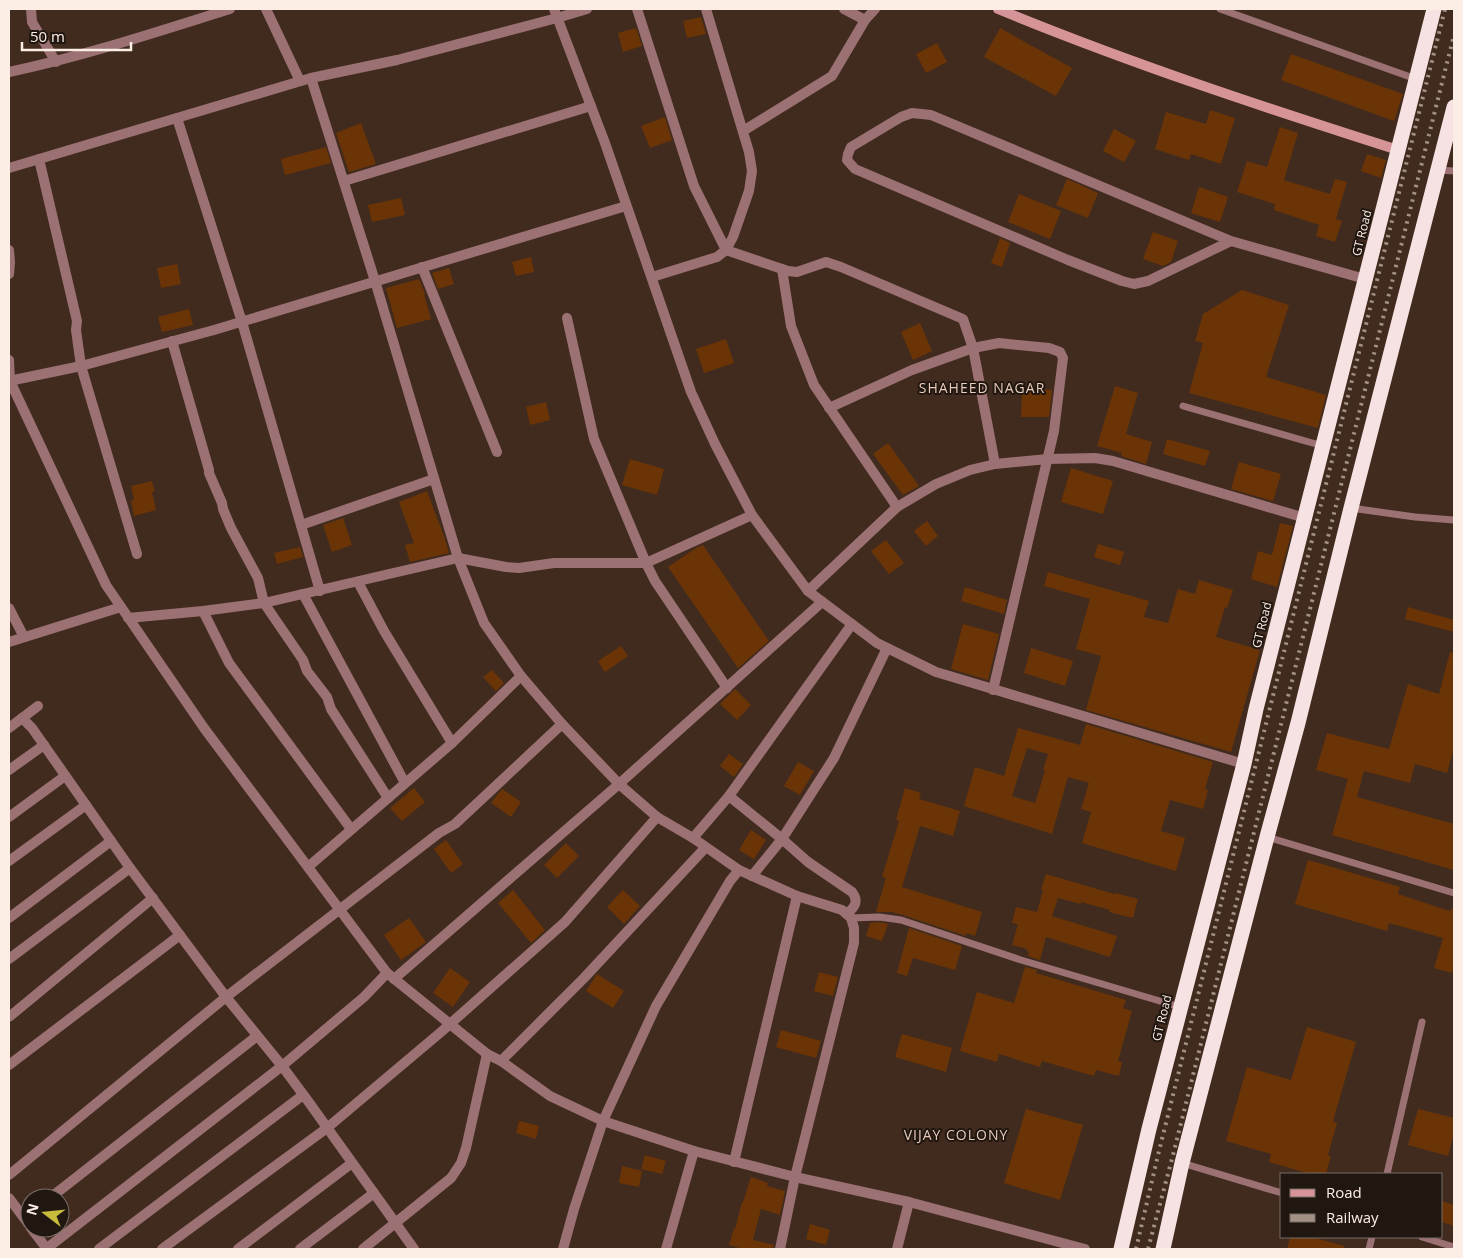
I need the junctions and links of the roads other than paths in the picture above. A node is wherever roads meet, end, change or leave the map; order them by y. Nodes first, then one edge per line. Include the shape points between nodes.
1 (31, 9) edge
2 (230, 9) edge
3 (266, 9) edge
4 (587, 9) edge
5 (637, 9) edge
6 (706, 9) edge
7 (844, 9) edge
8 (875, 9) edge
9 (998, 9) edge
10 (1220, 9) edge
11 (1434, 9) edge
12 (556, 13) edge
13 (865, 20) junction
14 (56, 62) junction
15 (9, 72) edge
16 (1416, 79) junction
17 (306, 80) junction
18 (591, 106) junction
19 (1454, 107) edge
20 (177, 118) junction
21 (743, 131) junction
22 (1398, 150) junction
23 (39, 159) junction
24 (9, 168) edge
25 (1438, 170) junction
26 (1454, 171) edge
27 (344, 181) junction
28 (626, 206) junction
29 (1231, 241) junction
30 (9, 250) edge
31 (726, 250) junction
32 (422, 267) junction
33 (782, 269) junction
34 (9, 274) edge
35 (652, 277) junction
36 (1365, 279) junction
37 (375, 281) junction
38 (567, 318) dead end
39 (242, 322) junction
40 (172, 341) junction
41 (973, 348) junction
42 (9, 360) edge
43 (81, 366) junction
44 (9, 381) edge
45 (1183, 406) dead end
46 (829, 408) junction
47 (1323, 446) junction
48 (497, 452) dead end
49 (1048, 459) junction
50 (994, 464) junction
51 (434, 479) junction
52 (897, 507) junction
53 (1351, 508) junction
54 (752, 514) junction
55 (1305, 518) junction
56 (1454, 520) edge
57 (301, 525) junction
58 (137, 554) dead end
59 (458, 558) junction
60 (646, 563) junction
61 (358, 582) junction
62 (320, 591) junction
63 (808, 591) junction
64 (303, 594) junction
65 (822, 602) junction
66 (264, 603) junction
67 (121, 607) junction
68 (9, 608) edge
69 (203, 611) junction
70 (128, 618) junction
71 (852, 624) junction
72 (24, 638) junction
73 (9, 642) edge
74 (887, 648) junction
75 (522, 676) junction
76 (727, 688) junction
77 (994, 690) junction
78 (38, 706) dead end
79 (22, 718) junction
80 (562, 724) junction
81 (9, 728) edge
82 (452, 743) junction
83 (44, 745) junction
84 (1244, 764) junction
85 (9, 770) edge
86 (65, 776) junction
87 (405, 783) junction
88 (619, 784) junction
89 (729, 796) junction
90 (388, 798) junction
91 (86, 805) junction
92 (657, 817) junction
93 (9, 818) edge
94 (351, 829) junction
95 (1267, 837) junction
96 (693, 838) junction
97 (782, 840) junction
98 (111, 841) junction
99 (706, 848) junction
100 (9, 861) edge
101 (308, 867) junction
102 (130, 868) junction
103 (738, 870) junction
104 (752, 876) junction
105 (1454, 893) edge
106 (797, 896) junction
107 (152, 898) junction
108 (340, 910) junction
109 (849, 916) junction
110 (9, 918) edge
111 (180, 934) junction
112 (9, 959) edge
113 (391, 976) junction
114 (226, 997) junction
115 (1180, 1007) junction
116 (9, 1017) edge
117 (1422, 1022) dead end
118 (449, 1023) junction
119 (257, 1036) junction
120 (488, 1054) junction
121 (501, 1062) junction
122 (9, 1065) edge
123 (282, 1066) junction
124 (303, 1095) junction
125 (603, 1121) junction
126 (327, 1128) junction
127 (694, 1151) junction
128 (734, 1162) junction
129 (352, 1163) junction
130 (1182, 1163) junction
131 (1387, 1173) edge
132 (9, 1175) edge
133 (795, 1177) junction
134 (63, 1188) edge
135 (1280, 1192) edge
136 (374, 1193) junction
137 (10, 1202) edge
138 (909, 1202) junction
139 (20, 1213) edge
140 (396, 1224) junction
141 (39, 1238) edge
142 (1425, 1238) edge
143 (1454, 1247) edge
144 (46, 1249) edge
145 (99, 1249) edge
146 (162, 1249) edge
147 (238, 1249) edge
148 (300, 1249) edge
149 (363, 1249) edge
150 (414, 1249) edge
151 (563, 1249) edge
152 (666, 1249) edge
153 (780, 1249) edge
154 (897, 1249) edge
155 (1085, 1249) edge
156 (1121, 1249) edge
157 (1163, 1249) edge

1 - 14 street via 32,22
2 - 14 street
3 - 17 street
4 - 12 street
5 - 31 street via 694,186
6 - 21 street
7 - 13 street
8 - 13 street
9 - 22 street via 1265,107
10 - 16 lane
11 - 16 highway, GT Road
12 - 17 street via 397,60
12 - 18 street
13 - 21 street via 832,76
14 - 15 street
16 - 22 highway, GT Road
17 - 20 street
17 - 27 street
18 - 27 street
18 - 28 street
19 - 25 highway
20 - 23 street
20 - 39 street
21 - 31 street via 752,171 750,191
22 - 36 highway, GT Road
23 - 24 street
23 - 43 street via 77,321
25 - 26 lane
25 - 53 highway
27 - 37 street
28 - 32 street
28 - 35 street
29 - 29 street via 931,115 912,113 902,117 851,147 848,154 847,160 855,169 1068,260 1134,284 1148,281
29 - 36 street
30 - 34 street
31 - 33 street
31 - 35 street via 717,257
32 - 37 street
32 - 48 street
33 - 41 street via 798,272 826,262 840,267 963,319
33 - 46 street via 792,326 814,385
35 - 54 street via 691,392
36 - 47 highway, GT Road
37 - 39 street
37 - 51 street
38 - 60 street via 594,439
39 - 40 street
39 - 57 street
40 - 43 street
40 - 66 street via 210,470 208,473 230,528 258,578
41 - 46 street via 912,370
41 - 49 street via 999,343 1060,352 1062,369
41 - 50 street
42 - 44 street
43 - 44 street
43 - 58 street
44 - 67 street via 106,586
45 - 47 lane
46 - 52 street
47 - 55 highway, GT Road
49 - 50 street
49 - 55 street via 1113,461
49 - 77 street
50 - 52 street via 936,484
51 - 57 street
51 - 59 street
52 - 63 street
53 - 56 lane
53 - 95 highway
54 - 60 street
54 - 63 street
55 - 84 highway, GT Road
57 - 62 street
59 - 60 street via 512,567 554,562
59 - 61 street
59 - 75 street via 484,623
60 - 76 street
61 - 62 street
61 - 82 street
62 - 64 street
63 - 65 street
64 - 66 street
64 - 87 street
65 - 71 street
65 - 76 street
66 - 69 street
66 - 90 street via 327,697 331,709
67 - 70 street
67 - 72 street
68 - 72 street
69 - 70 street
69 - 94 street via 229,663
70 - 101 street via 204,728
71 - 74 street
71 - 89 street
72 - 73 street
74 - 77 street via 936,672
74 - 97 street via 834,758
75 - 80 street
75 - 82 street
76 - 88 street
77 - 84 street
78 - 79 street
79 - 81 street
79 - 83 street
80 - 88 street
80 - 108 street via 455,824
82 - 87 street
83 - 85 street
83 - 86 street
84 - 115 highway, GT Road
86 - 91 street
86 - 93 street
87 - 90 street
88 - 92 street
88 - 113 street
89 - 96 street
89 - 97 street
90 - 94 street
91 - 98 street
91 - 100 street
92 - 96 street
92 - 118 street via 565,922
94 - 101 street
95 - 105 lane
95 - 130 highway
96 - 99 street
97 - 104 street
97 - 109 street via 852,892 856,902
98 - 102 street
98 - 110 street
99 - 103 street
99 - 121 street
101 - 108 street
102 - 107 street
102 - 112 street
103 - 104 street
103 - 125 street via 656,1006
104 - 106 street
106 - 109 street via 842,910
106 - 128 street
107 - 111 street
107 - 116 street
108 - 113 street
108 - 114 street
109 - 115 lane via 901,920
109 - 133 street via 854,928 854,943
111 - 114 street
111 - 122 street
113 - 118 street
113 - 123 street
114 - 119 street
114 - 132 street
115 - 156 highway, GT Road
117 - 131 lane
118 - 120 street
118 - 126 street
119 - 123 street
119 - 134 street
120 - 121 street
120 - 140 street via 461,1163 451,1178
121 - 125 street via 550,1096
123 - 124 street
123 - 144 street
124 - 126 street
124 - 145 street
125 - 127 street
125 - 151 street
126 - 129 street
126 - 146 street
127 - 128 street
127 - 152 street
128 - 133 street
129 - 136 street
129 - 147 street
130 - 135 lane
130 - 157 highway
133 - 138 street
133 - 153 street
136 - 140 street
136 - 148 street
137 - 139 street
138 - 154 street
138 - 155 street
140 - 149 street
140 - 150 street
141 - 144 street
142 - 143 lane

